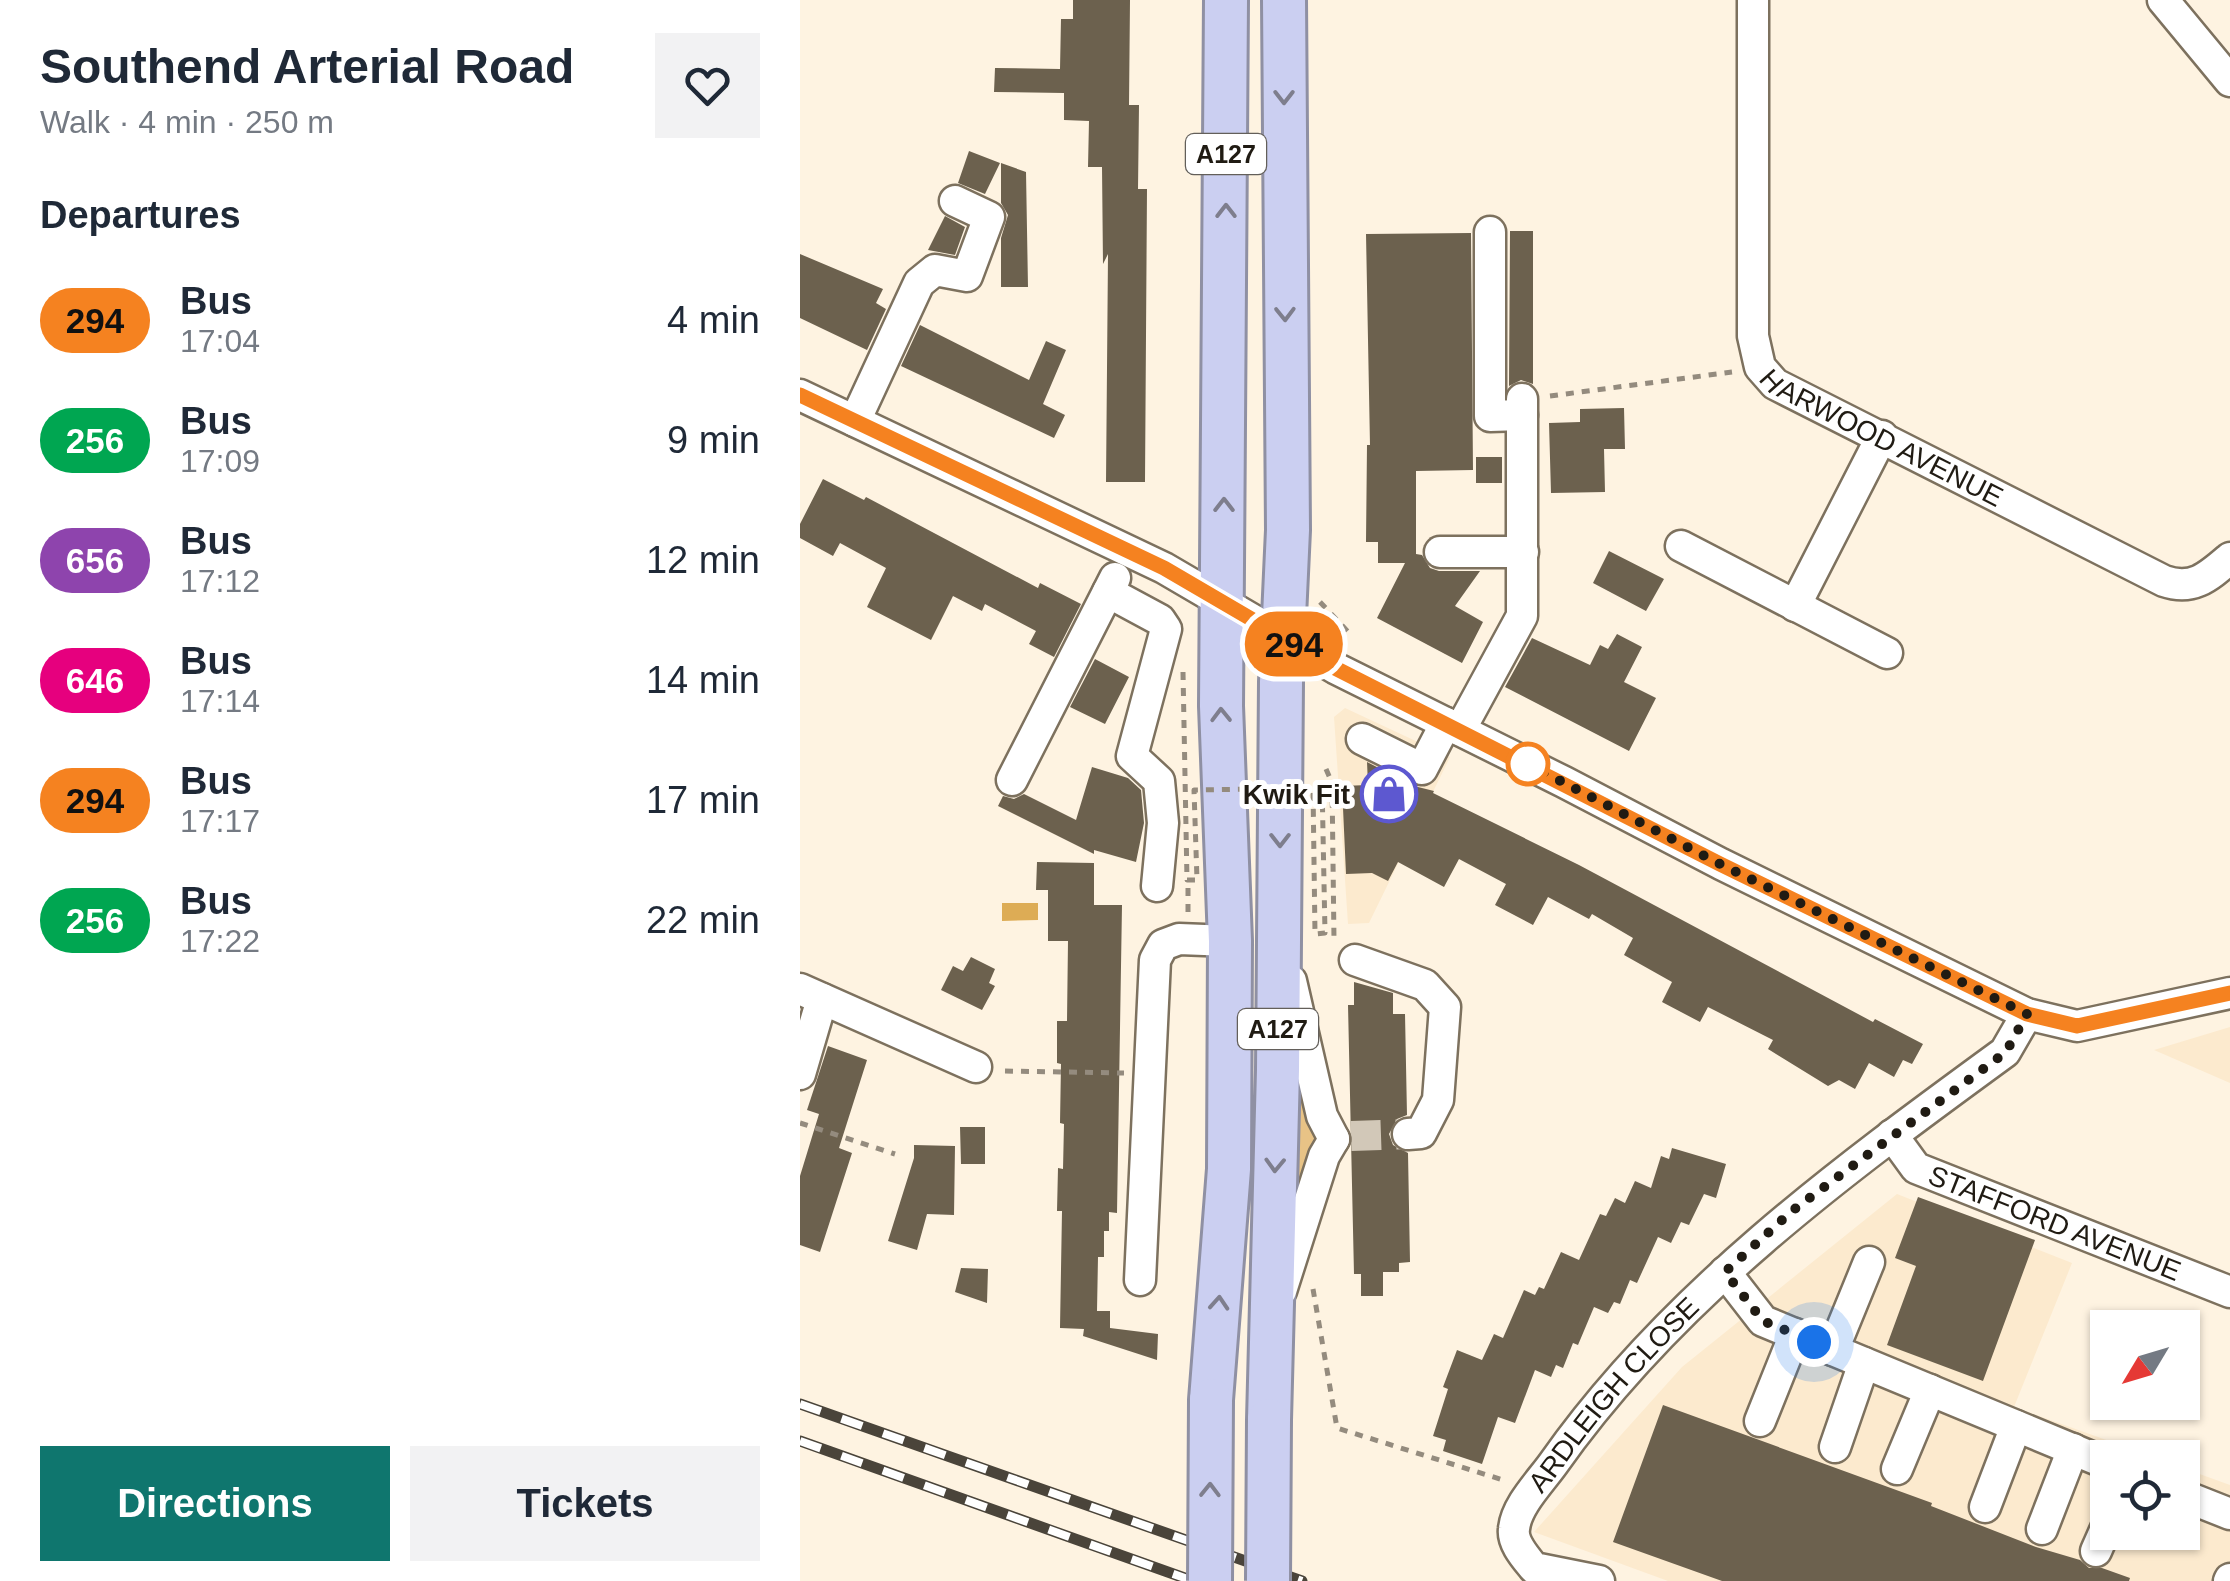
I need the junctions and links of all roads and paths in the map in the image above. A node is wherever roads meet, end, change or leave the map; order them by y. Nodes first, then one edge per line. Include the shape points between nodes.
1 (1226, 0) edge
2 (1284, 0) edge
3 (1753, 0) edge
4 (2163, 0) edge
5 (2230, 81) edge
6 (956, 201) dead end
7 (1490, 232) dead end
8 (1760, 367) junction
9 (800, 395) edge
10 (1286, 404) junction
11 (1522, 407) junction
12 (855, 421) junction
13 (1882, 436) junction
14 (1681, 546) dead end
15 (1127, 552) junction
16 (1440, 552) dead end
17 (1523, 552) junction
18 (2230, 558) edge
19 (1108, 592) junction
20 (1223, 602) junction
21 (1795, 606) junction
22 (1283, 638) junction
23 (1887, 653) dead end
24 (1183, 672) dead end
25 (1453, 726) junction
26 (1362, 739) dead end
27 (1012, 780) dead end
28 (1322, 782) dead end
29 (1226, 848) junction
30 (1188, 880) junction
31 (1157, 886) dead end
32 (1188, 926) dead end
33 (1279, 929) junction
34 (1230, 941) junction
35 (1355, 960) dead end
36 (2230, 993) edge
37 (811, 994) edge
38 (2027, 1014) junction
39 (976, 1068) joint
40 (800, 1074) edge
41 (1152, 1074) junction
42 (800, 1123) edge
43 (1408, 1134) dead end
44 (1892, 1135) junction
45 (895, 1154) dead end
46 (1870, 1262) dead end
47 (1725, 1272) junction
48 (1311, 1275) dead end
49 (1140, 1280) dead end
50 (2230, 1292) edge
51 (1271, 1316) junction
52 (1795, 1334) junction
53 (1833, 1350) junction
54 (1864, 1363) junction
55 (1930, 1390) junction
56 (1760, 1420) dead end
57 (2016, 1426) junction
58 (1835, 1447) dead end
59 (2073, 1449) junction
60 (2090, 1456) edge
61 (1897, 1469) dead end
62 (1529, 1499) junction
63 (2200, 1502) edge
64 (1985, 1508) dead end
65 (2230, 1514) edge
66 (2042, 1529) dead end
67 (1210, 1581) edge
68 (1268, 1581) edge
69 (1599, 1581) edge

20 -> 1 highway, A127
2 -> 10 highway, A127
3 - 8 street, HARWOOD AVENUE via 1753,336
4 - 5 street
6 - 12 street via 989,217 967,276 934,270 919,282
7 - 11 street via 1490,416
8 - 11 path
8 - 13 street, HARWOOD AVENUE via 1775,384
9 - 12 street
10 - 20 highway via 1262,438 1258,576
10 - 22 highway, A127
11 - 17 street
12 - 15 street
13 - 18 street, HARWOOD AVENUE via 2178,586 2192,585
13 - 21 street
14 - 21 street
15 - 19 street
15 - 20 street
16 - 17 street
17 - 25 street via 1522,616
19 - 27 street
19 - 31 street via 1160,620 1166,630 1132,756 1160,780
20 - 22 street
29 -> 20 highway, A127
21 - 23 street
22 - 25 street
22 - 29 highway, A127 via 1255,660 1250,790
22 -> 33 highway, A127
24 - 30 path, bridge
25 - 26 street via 1422,769
25 - 38 street
28 - 30 path, bridge via 1324,934 1316,934 1313,788 1194,790 1197,880
29 - 34 highway, A127
30 - 32 path
33 -> 51 highway, A127
33 - 51 street via 1322,1116 1343,1137 1324,1156
34 - 41 street via 1179,939 1163,945 1155,960
67 -> 34 highway, A127, bridge via 1211,1400 1229,1168
35 - 43 street via 1425,985 1445,1006 1438,1100 1421,1133
36 - 38 street via 2077,1026
37 - 39 street
37 - 40 street
38 - 44 street, ARDLEIGH CLOSE via 2006,1052
39 - 41 path
41 - 49 street
42 - 45 path
44 - 47 street, ARDLEIGH CLOSE
44 - 50 street, STAFFORD AVENUE via 1916,1168
46 - 53 street
47 - 52 street via 1763,1321
47 - 62 street, ARDLEIGH CLOSE via 1623,1376
48 - 62 path via 1338,1428
51 - 68 highway, A127, bridge
52 - 53 street
52 - 56 street
53 - 54 street
54 - 55 street
54 - 58 street
55 - 57 street
55 - 61 street
57 - 59 street
57 - 64 street
59 - 60 street
59 - 66 street
62 - 69 street via 1514,1529 1534,1568
63 - 65 street

